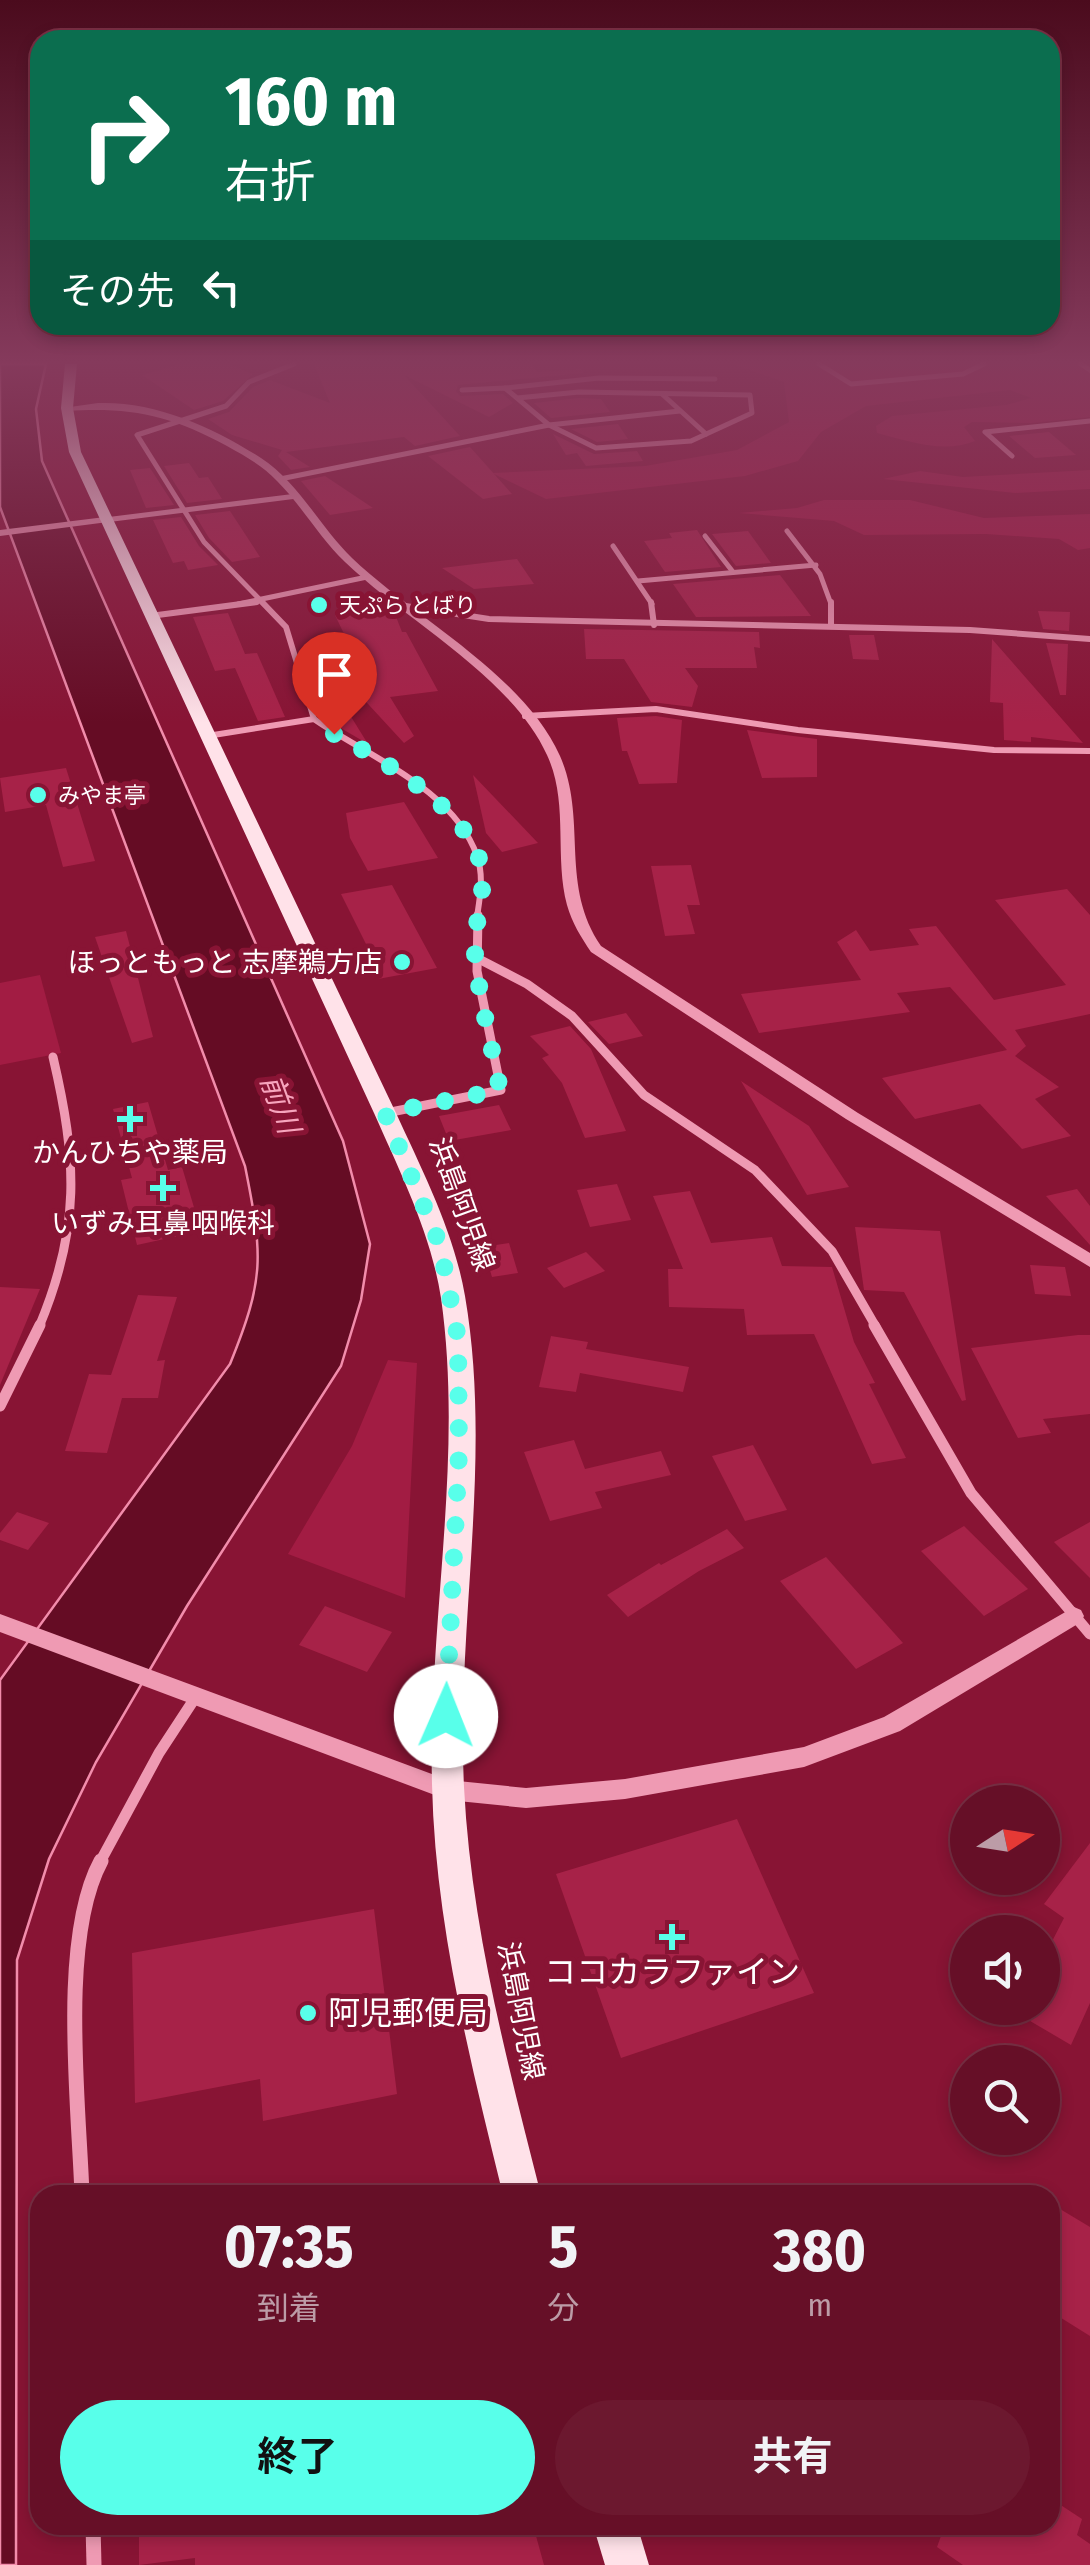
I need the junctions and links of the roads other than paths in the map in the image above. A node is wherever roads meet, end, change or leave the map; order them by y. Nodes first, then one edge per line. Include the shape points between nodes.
1 (84, 484) edge
2 (166, 484) edge
3 (285, 484) edge
4 (297, 496) junction
5 (182, 510) junction
6 (95, 521) junction
7 (787, 531) dead end
8 (0, 533) edge
9 (705, 536) dead end
10 (613, 546) dead end
11 (816, 564) junction
12 (734, 572) junction
13 (367, 577) junction
14 (638, 582) junction
15 (258, 602) junction
16 (398, 605) junction
17 (150, 616) junction
18 (654, 624) junction
19 (831, 626) junction
20 (1090, 638) edge
21 (525, 716) junction
22 (314, 719) junction
23 (207, 736) junction
24 (1090, 750) edge
25 (475, 957) junction
26 (53, 1057) dead end
27 (385, 1113) junction
28 (1090, 1261) edge
29 (0, 1406) edge
30 (1074, 1616) junction
31 (0, 1623) edge
32 (1090, 1634) edge
33 (187, 1695) junction
34 (448, 1790) junction
35 (82, 2185) edge
36 (520, 2185) edge
37 (93, 2535) edge
38 (618, 2535) edge
39 (94, 2565) edge
40 (627, 2565) edge

1 - 6 main road, 浜島阿児線
2 - 5 street
3 - 4 street
4 - 5 street
4 - 13 street via 324,535
5 - 6 street
5 - 15 street
6 - 8 street
6 - 17 main road, 浜島阿児線
7 - 11 street
9 - 12 street
10 - 14 street
11 - 12 street
11 - 19 street via 834,612
12 - 14 street
13 - 15 street
13 - 16 street
14 - 18 street via 651,600
15 - 17 street
15 - 22 street via 286,627
16 - 18 street via 489,620
16 - 21 street via 485,674
17 - 23 main road, 浜島阿児線
18 - 19 street
19 - 20 street
21 - 24 street via 656,708 994,750
21 - 28 street via 562,775 569,889 583,934 596,949
22 - 23 street
22 - 25 street via 417,786 470,840 482,868
23 - 27 main road, 浜島阿児線
25 - 27 street via 500,1090
25 - 30 street via 572,1016 644,1095 755,1170 832,1251 970,1493
26 - 29 street via 71,1141 70,1214 58,1285
27 - 34 main road, 浜島阿児線 via 440,1245 458,1338
30 - 32 street
30 - 34 street via 892,1724 804,1757 625,1789 526,1798
31 - 33 street
33 - 34 street
33 - 35 street via 93,1875 74,1953
34 - 36 main road, 浜島阿児線 via 465,1932
37 - 39 street
38 - 40 main road

